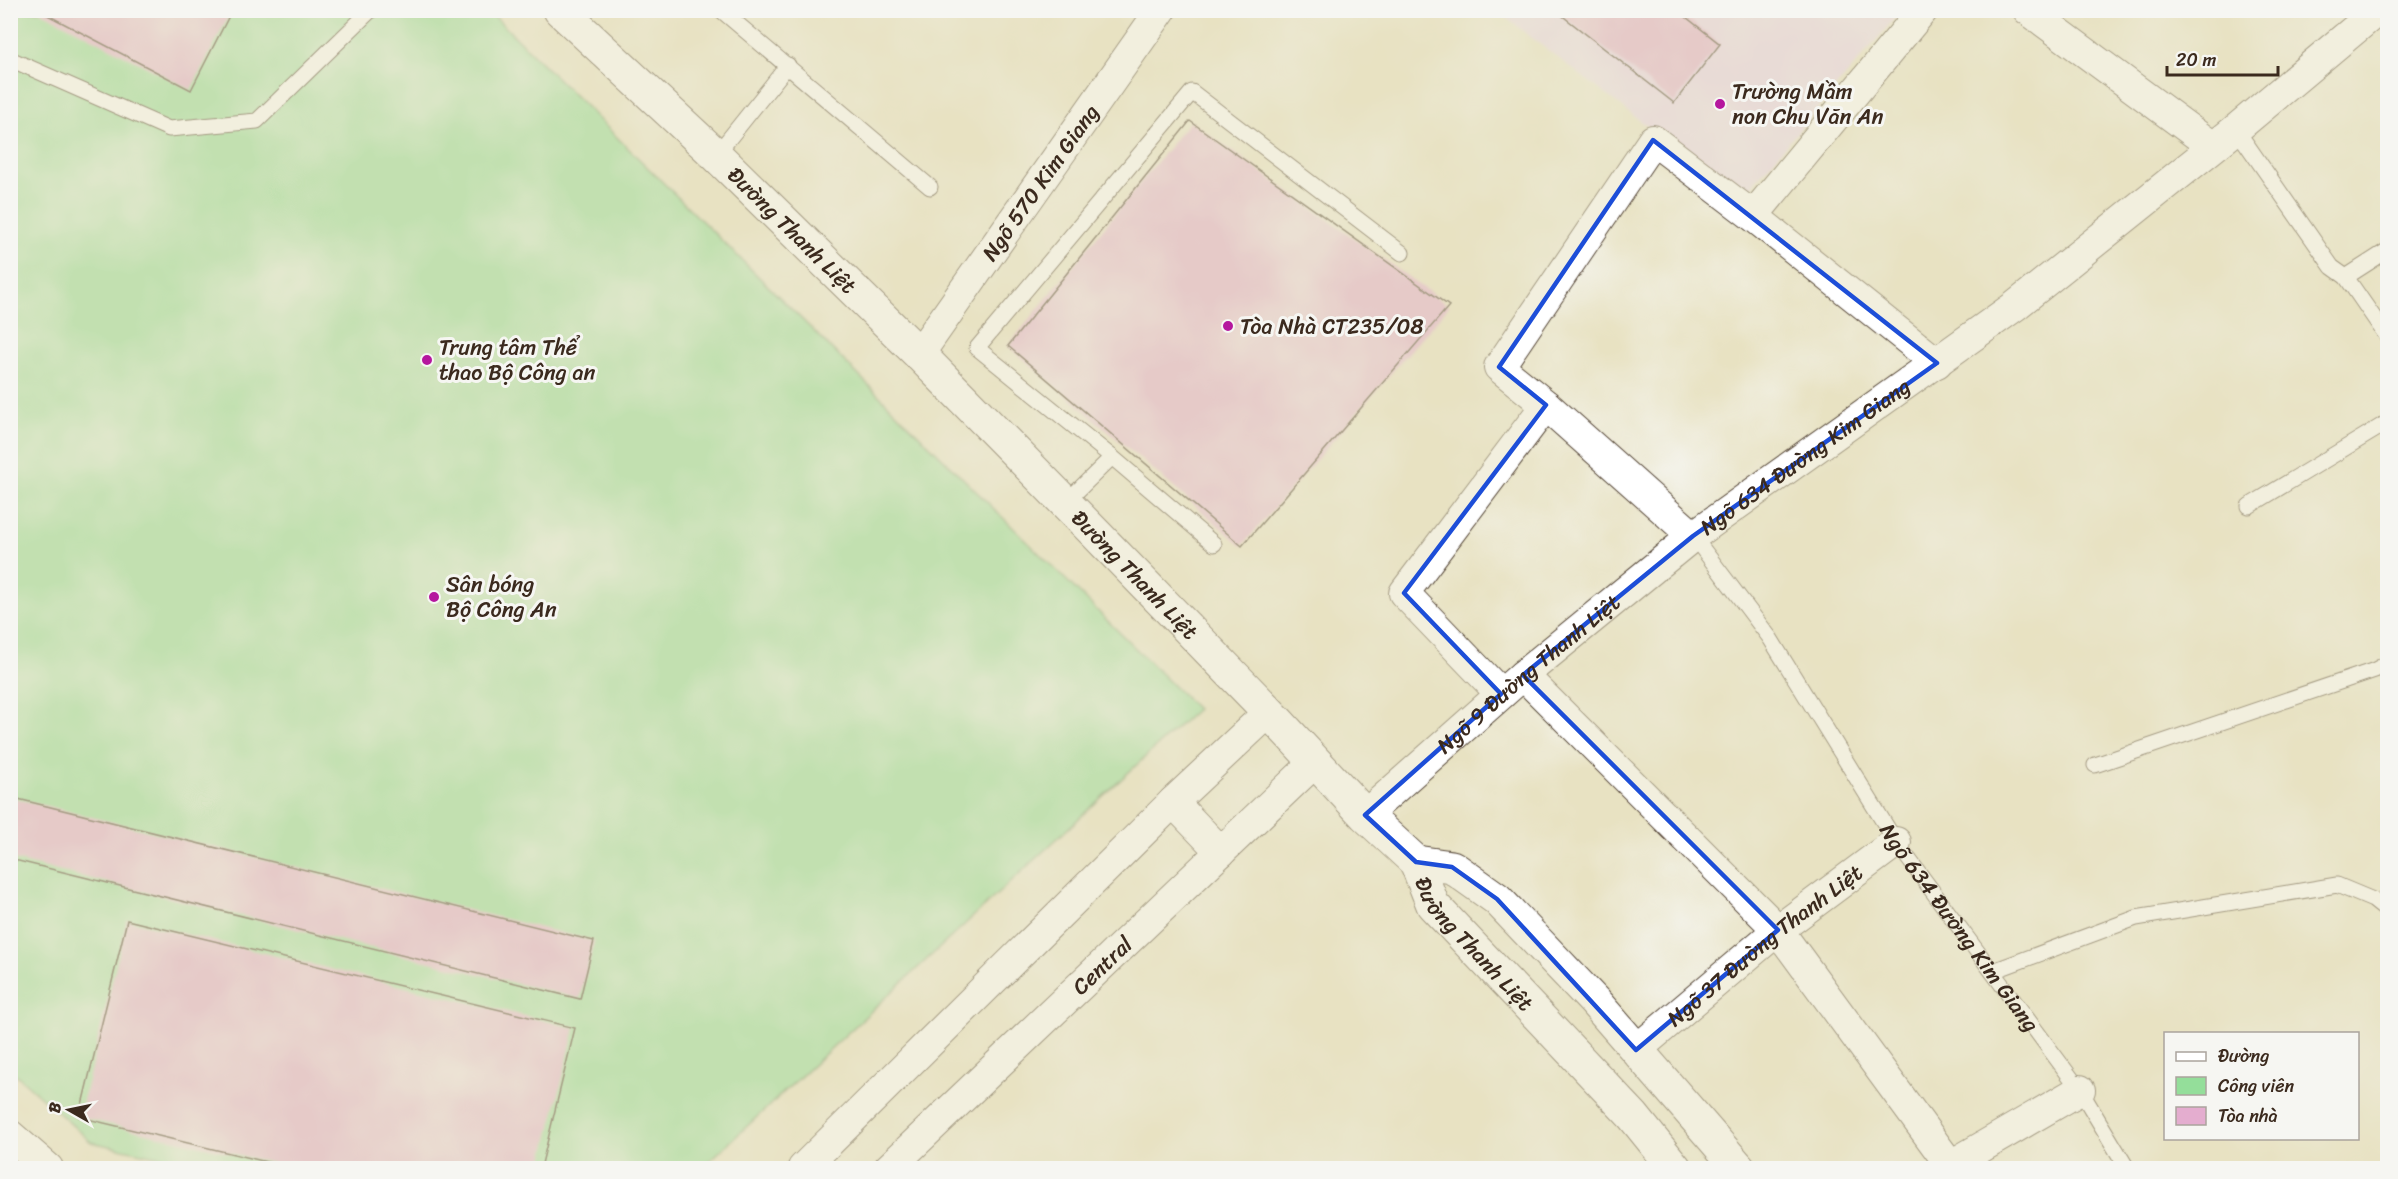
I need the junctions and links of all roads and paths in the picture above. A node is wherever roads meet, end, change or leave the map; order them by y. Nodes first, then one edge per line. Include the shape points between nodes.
1 (371, 10) edge
2 (560, 10) edge
3 (721, 10) edge
4 (1161, 10) edge
5 (1923, 10) edge
6 (2028, 10) edge
7 (2378, 10) edge
8 (10, 59) edge
9 (788, 65) junction
10 (2224, 138) junction
11 (716, 155) junction
12 (930, 187) dead end
13 (1753, 216) junction
14 (2388, 250) edge
15 (1402, 253) dead end
16 (2346, 277) junction
17 (2388, 338) edge
18 (919, 354) junction
19 (1937, 363) junction
20 (1546, 405) junction
21 (2388, 422) edge
22 (1112, 457) junction
23 (1065, 503) junction
24 (2249, 506) dead end
25 (1693, 536) junction
26 (1214, 544) dead end
27 (2388, 663) edge
28 (1512, 684) junction
29 (1269, 712) junction
30 (1315, 762) junction
31 (2095, 765) dead end
32 (1173, 802) junction
33 (1365, 815) junction
34 (1896, 842) junction
35 (1221, 852) junction
36 (1416, 862) junction
37 (2388, 912) edge
38 (1778, 930) junction
39 (1993, 971) junction
40 (1636, 1050) junction
41 (2080, 1089) junction
42 (10, 1135) edge
43 (1949, 1167) edge
44 (48, 1168) edge
45 (802, 1168) edge
46 (889, 1168) edge
47 (1675, 1168) edge
48 (1739, 1168) edge
49 (2127, 1168) edge

1 - 8 lane via 257,120 169,129
2 - 11 street, Đường Thanh Liệt
3 - 9 lane
4 - 18 street, Ngõ 570 Kim Giang
5 - 13 street
6 - 10 street
7 - 10 street, Ngõ 634 Đường Kim Giang
9 - 11 lane
9 - 12 lane
10 - 16 lane via 2332,267
10 - 19 street, Ngõ 634 Đường Kim Giang via 2015,306
11 - 18 street, Đường Thanh Liệt
13 - 19 street
13 - 20 street via 1653,140 1499,367
14 - 16 lane
15 - 22 lane via 1192,92 977,348
16 - 17 lane
18 - 23 street, Đường Thanh Liệt
19 - 25 street, Ngõ 634 Đường Kim Giang
20 - 25 street
20 - 28 street via 1404,593
21 - 24 lane
22 - 23 lane
22 - 26 lane
23 - 29 street, Đường Thanh Liệt
25 - 28 street, Ngõ 9 Đường Thanh Liệt
25 - 34 lane, Ngõ 634 Đường Kim Giang via 1770,638
27 - 31 lane
28 - 33 street, Ngõ 9 Đường Thanh Liệt
28 - 38 street
29 - 30 street, Đường Thanh Liệt
29 - 32 street
30 - 33 street, Đường Thanh Liệt
30 - 35 street, Central
32 - 35 street
32 - 45 street
33 - 36 street, Đường Thanh Liệt
34 - 38 street, Ngõ 37 Đường Thanh Liệt
34 - 39 lane, Ngõ 634 Đường Kim Giang
35 - 46 street, Central
36 - 40 street via 1452,867 1497,899
36 - 47 street, Đường Thanh Liệt via 1433,905 1633,1116
37 - 39 lane via 2373,900 2337,885 2136,918
38 - 40 street, Ngõ 37 Đường Thanh Liệt
38 - 43 street
39 - 41 lane, Ngõ 634 Đường Kim Giang
40 - 48 street
41 - 43 street
41 - 49 lane, Ngõ 634 Đường Kim Giang
42 - 44 street

